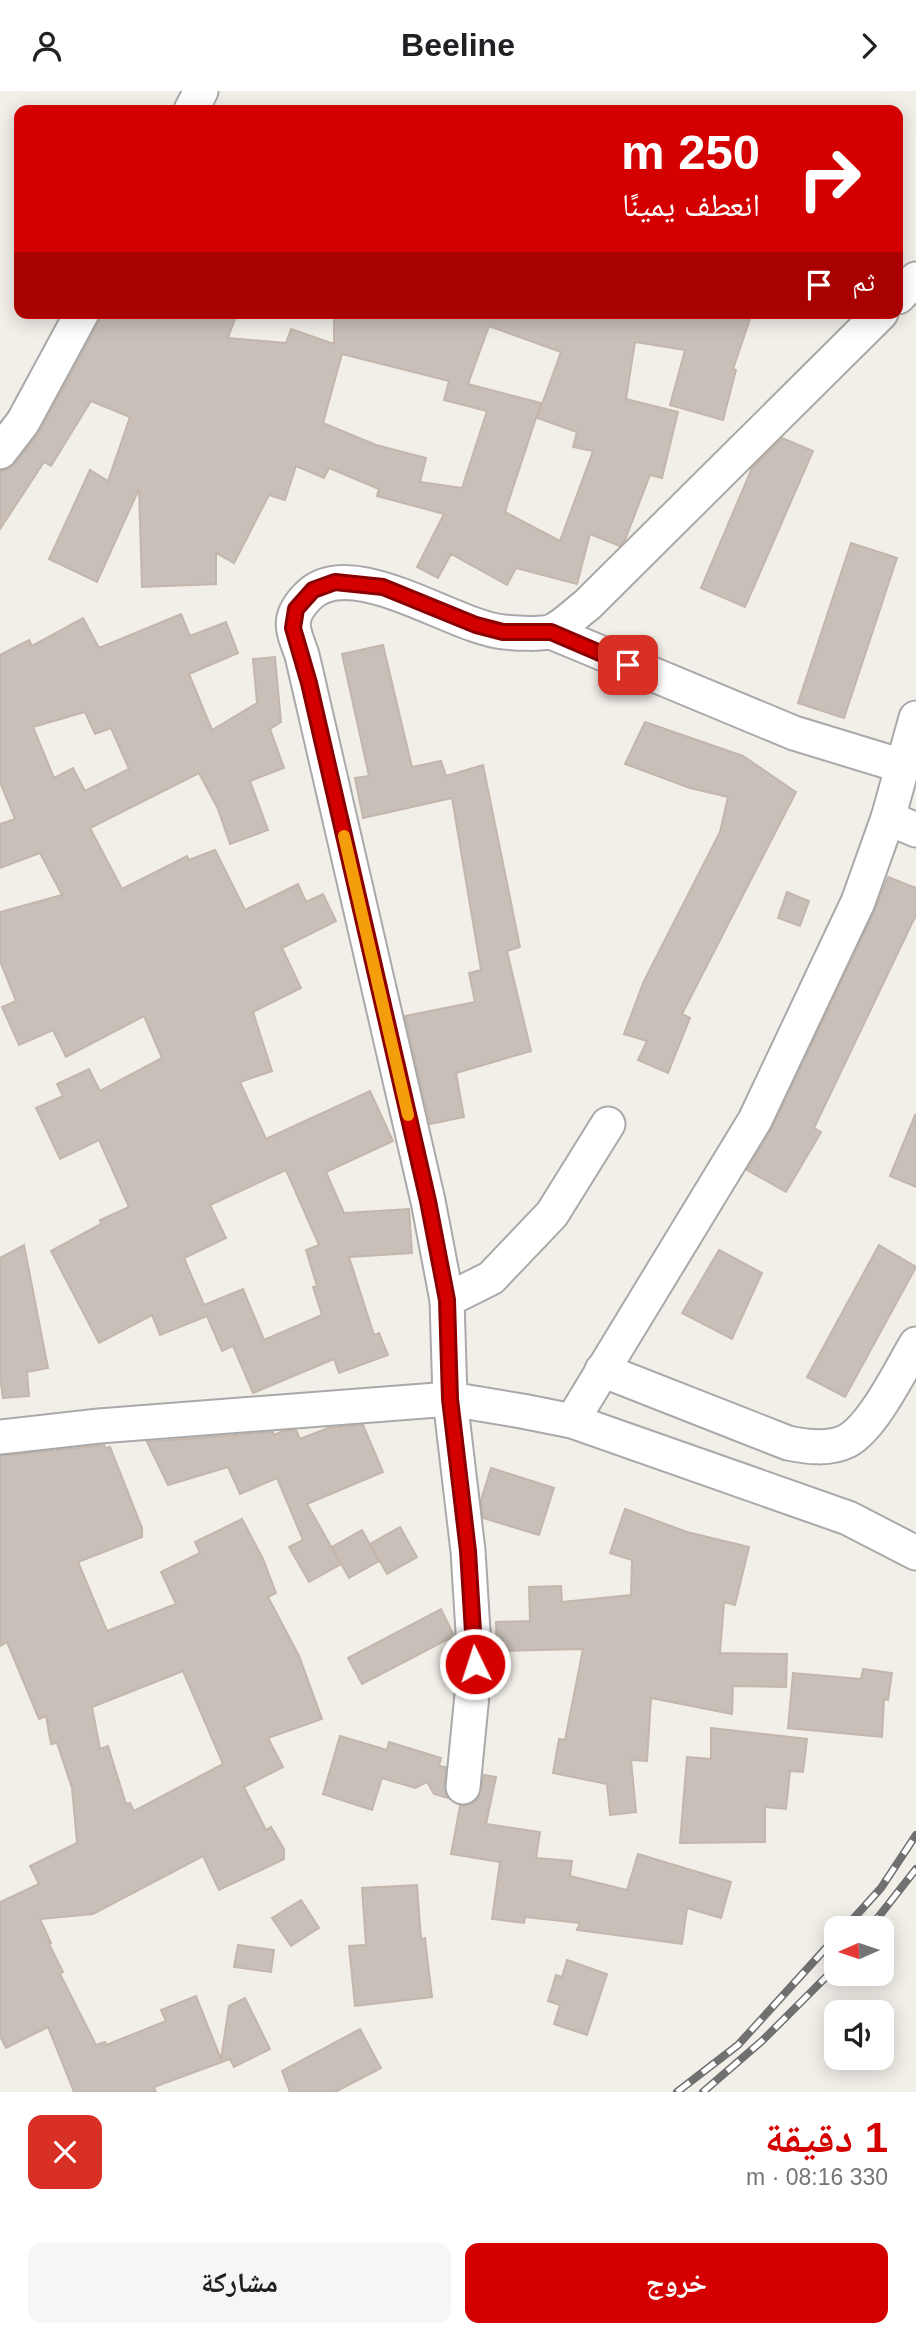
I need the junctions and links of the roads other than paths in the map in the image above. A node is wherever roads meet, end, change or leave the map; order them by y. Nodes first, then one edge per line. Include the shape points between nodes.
1 (916, 279) edge
2 (903, 292) edge
3 (79, 319) edge
4 (875, 319) edge
5 (0, 452) edge
6 (551, 632) junction
7 (916, 718) edge
8 (902, 766) junction
9 (902, 824) edge
10 (608, 1124) dead end
11 (447, 1300) junction
12 (916, 1344) edge
13 (602, 1370) junction
14 (450, 1399) junction
15 (572, 1421) junction
16 (0, 1437) edge
17 (916, 1553) edge
18 (463, 1787) dead end

1 - 2 street
3 - 5 street via 23,422
4 - 6 street via 587,605
6 - 8 street via 794,733
6 - 11 street via 503,632 383,587 335,582 313,590 296,609 293,628 428,1201
7 - 8 street
8 - 9 street
9 - 13 street via 858,902 755,1120
10 - 11 street via 552,1214 491,1278
11 - 14 street
12 - 13 street via 866,1426 846,1441 825,1446 788,1443
13 - 15 street
14 - 15 street
14 - 16 street
14 - 18 street via 468,1551 475,1664
15 - 17 street via 848,1518

